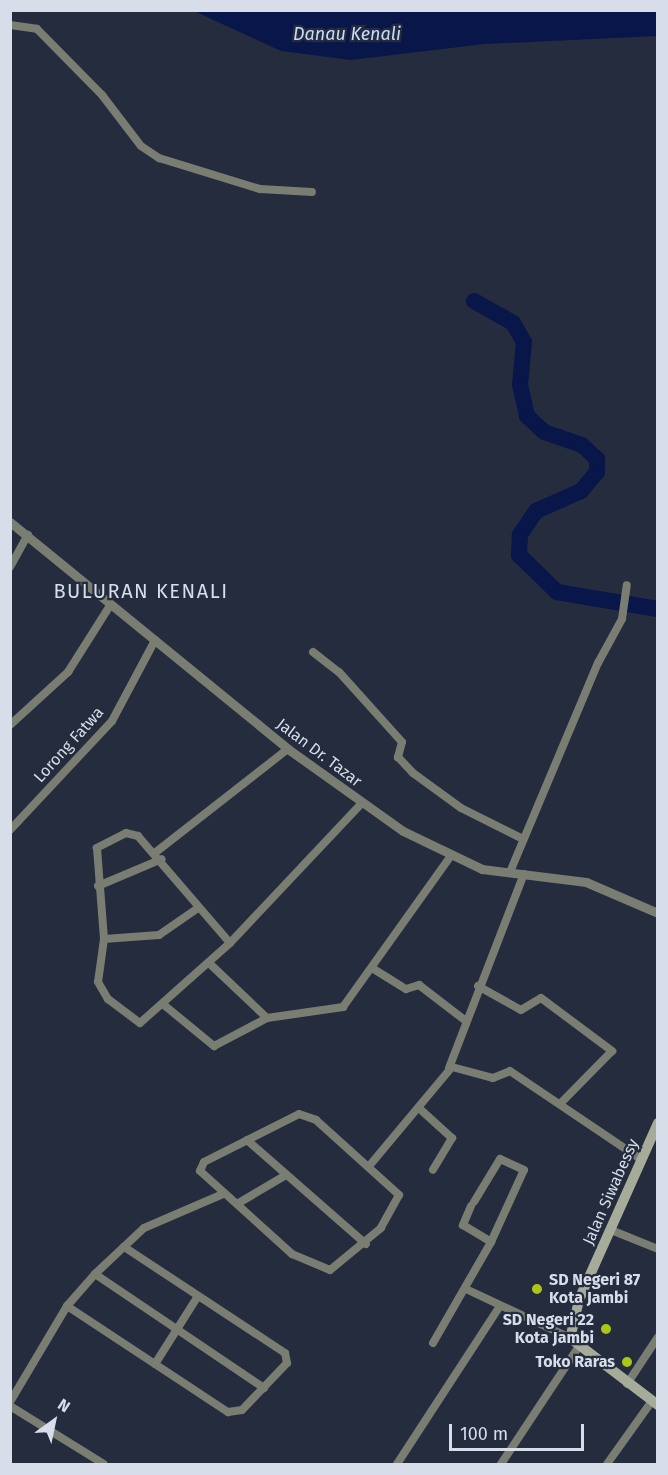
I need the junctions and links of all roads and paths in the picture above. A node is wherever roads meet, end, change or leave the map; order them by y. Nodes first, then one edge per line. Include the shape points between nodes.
1 (10, 25) edge
2 (312, 192) dead end
3 (10, 522) edge
4 (28, 534) junction
5 (10, 567) edge
6 (627, 585) dead end
7 (111, 604) junction
8 (155, 640) junction
9 (313, 652) dead end
10 (10, 725) edge
11 (288, 749) junction
12 (361, 804) junction
13 (10, 830) edge
14 (523, 839) junction
15 (156, 852) junction
16 (450, 857) junction
17 (162, 859) junction
18 (510, 872) junction
19 (524, 874) junction
20 (98, 886) junction
21 (198, 908) junction
22 (657, 913) edge
23 (104, 939) junction
24 (230, 943) junction
25 (209, 963) junction
26 (372, 968) junction
27 (478, 986) junction
28 (164, 1005) junction
29 (267, 1018) junction
30 (466, 1021) junction
31 (449, 1068) junction
32 (560, 1104) junction
33 (421, 1110) junction
34 (657, 1123) edge
35 (247, 1140) junction
36 (642, 1160) junction
37 (370, 1165) junction
38 (433, 1170) dead end
39 (286, 1175) junction
40 (223, 1194) junction
41 (237, 1204) junction
42 (611, 1230) junction
43 (491, 1242) junction
44 (366, 1244) junction
45 (124, 1247) junction
46 (657, 1249) edge
47 (95, 1274) junction
48 (466, 1288) junction
49 (198, 1296) junction
50 (67, 1306) junction
51 (500, 1306) junction
52 (177, 1329) junction
53 (657, 1336) edge
54 (570, 1338) junction
55 (434, 1343) dead end
56 (578, 1349) junction
57 (155, 1364) junction
58 (627, 1384) junction
59 (264, 1388) junction
60 (655, 1403) edge
61 (10, 1404) edge
62 (104, 1464) edge
63 (397, 1464) edge
64 (501, 1464) edge
65 (607, 1464) edge

1 - 2 street via 37,28 102,95 130,134 159,158 260,189
3 - 4 street, Jalan Dr. Tazar
4 - 5 street
4 - 7 street, Jalan Dr. Tazar
6 - 14 street via 622,619 598,663
7 - 8 street, Jalan Dr. Tazar
7 - 10 street via 68,672
8 - 11 street, Jalan Dr. Tazar
8 - 13 street, Lorong Fatwa via 112,721
9 - 14 street via 402,742 398,757 413,772 460,808
11 - 12 street, Jalan Dr. Tazar
11 - 15 street
12 - 16 street, Jalan Dr. Tazar
12 - 24 street
14 - 18 street
15 - 17 street
15 - 20 street via 130,833 107,842 95,850
16 - 18 street, Jalan Dr. Tazar
16 - 26 street
17 - 20 street
17 - 21 street
18 - 19 street, Jalan Dr. Tazar
19 - 22 street, Jalan Dr. Tazar via 586,882
19 - 27 street
20 - 23 street
21 - 23 street via 159,935
21 - 24 street
23 - 28 street via 98,982 108,999 136,1023
24 - 25 street
25 - 28 street
25 - 29 street
26 - 29 street via 343,1007
26 - 30 street via 406,989 419,985
27 - 30 street
27 - 32 street via 521,1010 542,998 612,1051
28 - 29 street via 214,1046
30 - 31 street
31 - 32 street via 493,1078 510,1071
31 - 33 street
32 - 36 street
33 - 37 street
33 - 38 street via 452,1138
34 - 36 main road, Jalan Siwabessy
35 - 37 street via 292,1117 308,1116
35 - 39 street
35 - 40 street via 200,1167
36 - 42 main road, Jalan Siwabessy
37 - 44 street via 399,1200
39 - 41 street
39 - 44 street
40 - 41 street
40 - 45 street via 153,1223
41 - 44 street via 292,1254 321,1270 344,1264
42 - 46 street
42 - 54 main road, Jalan Siwabessy via 579,1300
43 - 43 street via 463,1225 500,1159 524,1170
43 - 48 street
45 - 47 street
45 - 49 street
47 - 50 street
47 - 52 street
48 - 51 street
48 - 55 street
49 - 52 street
49 - 59 street via 288,1356
50 - 57 street
50 - 61 street
51 - 54 street
51 - 63 street
52 - 57 street
52 - 59 street
53 - 58 street
54 - 56 main road
56 - 58 main road
56 - 64 street
57 - 59 street via 228,1412 242,1410
58 - 60 main road
60 - 65 street
61 - 62 street

